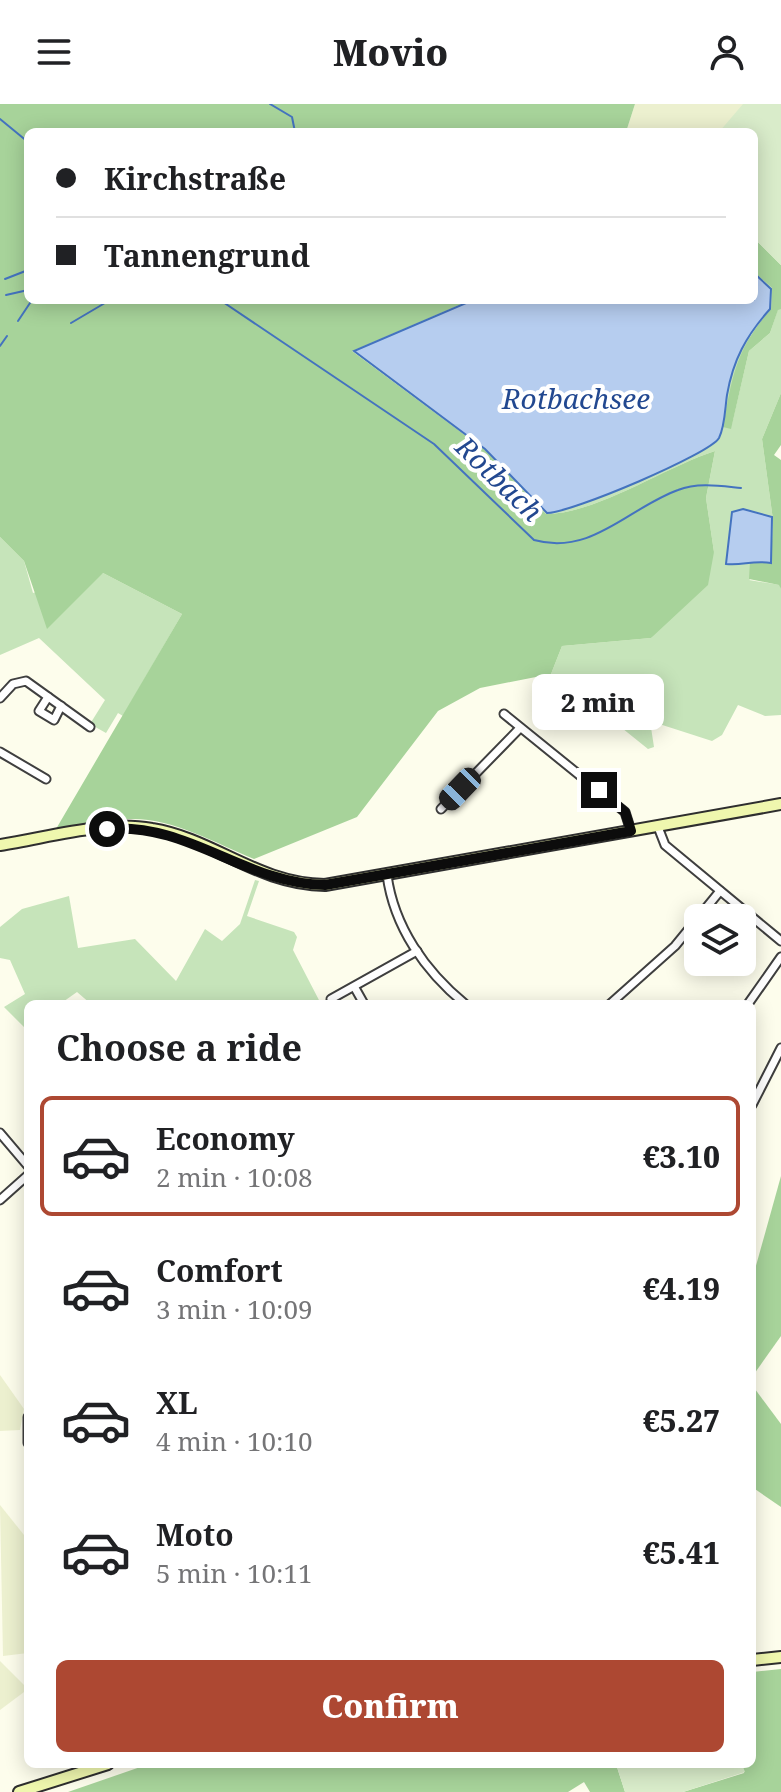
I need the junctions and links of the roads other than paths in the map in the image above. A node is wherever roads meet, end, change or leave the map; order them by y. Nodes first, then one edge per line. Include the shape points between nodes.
1 (48, 697) junction
2 (0, 698) edge
3 (61, 706) junction
4 (504, 714) dead end
5 (90, 727) dead end
6 (520, 728) junction
7 (0, 752) edge
8 (46, 779) dead end
9 (781, 804) edge
10 (441, 809) dead end
11 (658, 827) junction
12 (631, 831) junction
13 (0, 845) edge
14 (387, 875) junction
15 (720, 891) junction
16 (781, 941) edge
17 (417, 951) junction
18 (781, 957) edge
19 (355, 988) junction
20 (331, 999) dead end
21 (362, 1000) edge
22 (460, 1000) edge
23 (614, 1000) edge
24 (751, 1000) edge
25 (781, 1048) edge
26 (756, 1097) edge
27 (0, 1133) edge
28 (24, 1161) edge
29 (24, 1179) edge
30 (0, 1200) edge
31 (781, 1657) edge
32 (756, 1660) edge
33 (84, 1768) edge
34 (19, 1792) edge

1 - 2 street via 26,681 13,684
1 - 3 street
1 - 3 street via 39,711 54,720
3 - 5 street
4 - 6 street
6 - 10 street
6 - 12 street via 625,812
7 - 8 street
9 - 11 street
11 - 12 street
11 - 15 street via 665,845
12 - 14 street
13 - 14 street via 142,827 279,880 325,885
14 - 17 street via 402,929
15 - 16 street
15 - 23 street via 675,946
17 - 19 street
17 - 22 street
18 - 24 street
19 - 20 street
19 - 21 street
25 - 26 street
27 - 28 street
29 - 30 street
31 - 32 street
33 - 34 street

